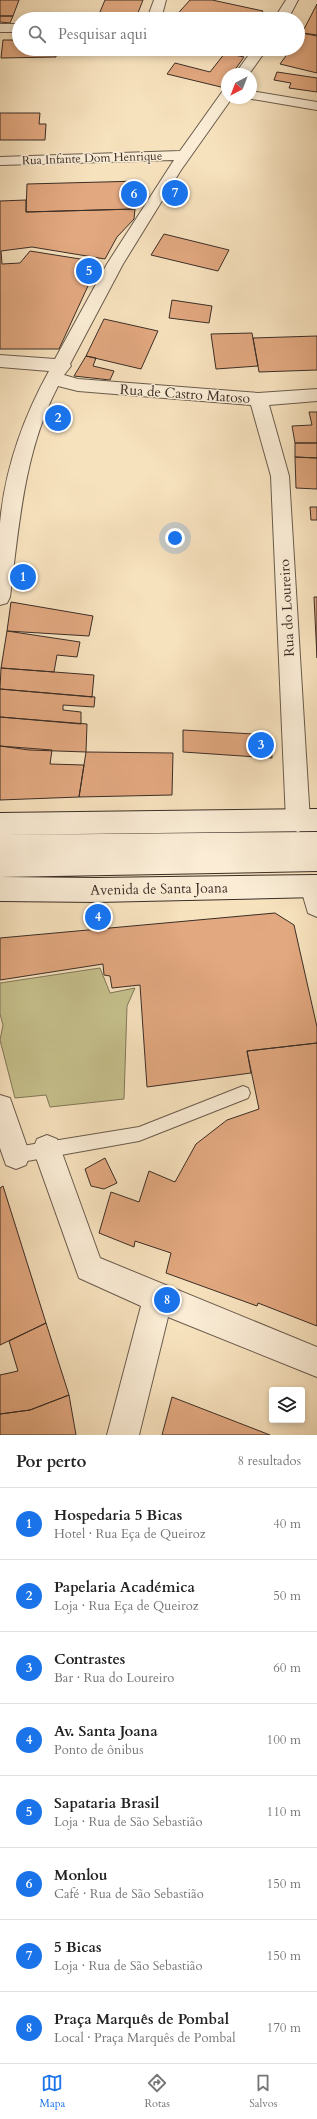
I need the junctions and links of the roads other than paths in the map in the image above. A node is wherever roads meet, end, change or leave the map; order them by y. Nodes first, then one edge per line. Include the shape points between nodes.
1 (160, 0) edge
2 (292, 0) edge
3 (156, 12) edge
4 (285, 12) edge
5 (0, 28) edge
6 (12, 28) edge
7 (255, 56) edge
8 (246, 68) edge
9 (257, 96) edge
10 (221, 103) edge
11 (317, 106) edge
12 (184, 155) junction
13 (0, 161) edge
14 (0, 361) edge
15 (58, 373) junction
16 (317, 395) edge
17 (258, 399) junction
18 (6, 503) edge
19 (0, 597) edge
20 (308, 820) edge
21 (0, 824) edge
22 (317, 843) edge
23 (0, 846) edge
24 (317, 860) edge
25 (0, 866) edge
26 (0, 889) edge
27 (315, 892) edge
28 (243, 1093) dead end
29 (0, 1108) edge
30 (47, 1149) junction
31 (16, 1155) joint
32 (158, 1298) junction
33 (317, 1362) edge
34 (123, 1435) edge

1 - 3 street
2 - 4 street
5 - 6 street
7 - 8 street
9 - 11 street
10 - 12 street
12 - 13 street, Rua Infante Dom Henrique
12 - 15 street via 115,264
14 - 15 street, Rua de Castro Matoso
15 - 17 street, Rua de Castro Matoso via 78,385
15 - 18 street via 41,402
16 - 17 street, Rua de Castro Matoso
17 - 20 street, Rua do Loureiro via 280,476
18 - 19 street
20 - 21 street
22 - 23 street
24 - 25 street, Avenida de Santa Joana
26 - 27 street, Avenida de Santa Joana
28 - 30 lane via 139,1134
29 - 31 street
30 - 31 lane
30 - 32 street via 89,1268
32 - 33 street
32 - 34 street

